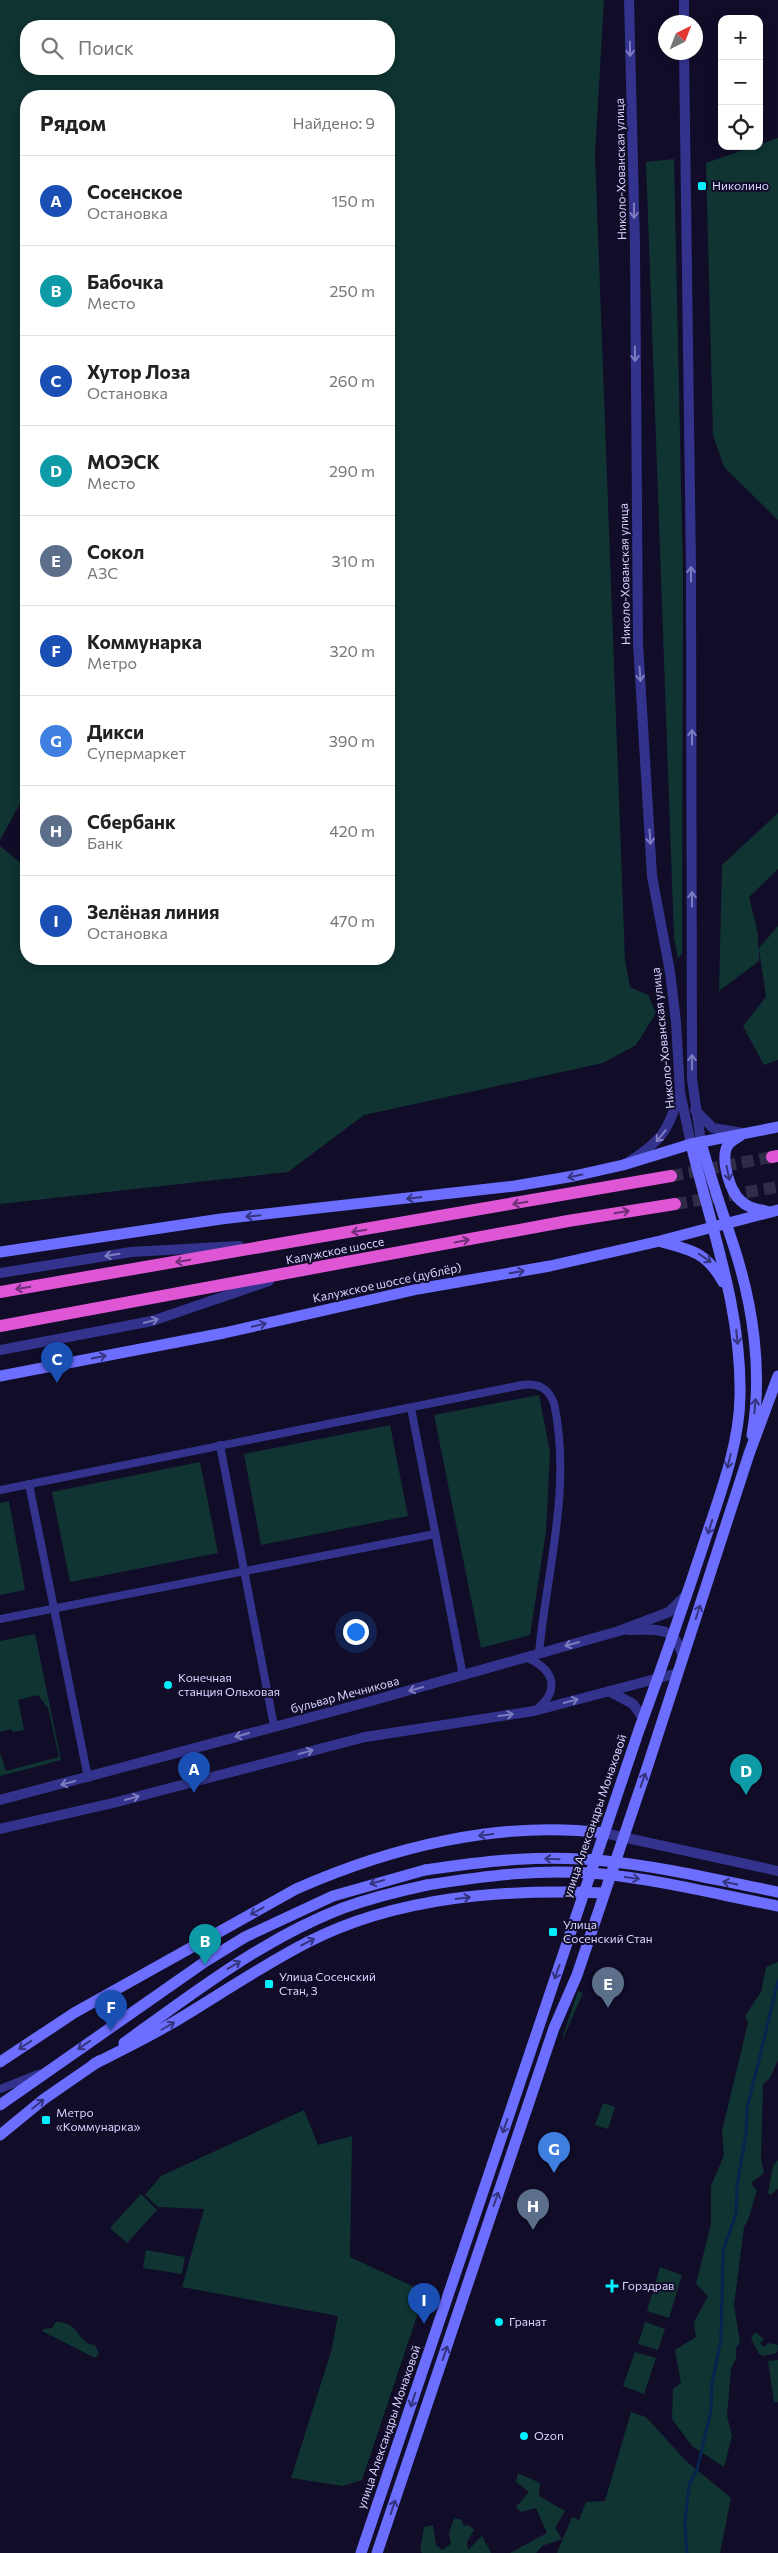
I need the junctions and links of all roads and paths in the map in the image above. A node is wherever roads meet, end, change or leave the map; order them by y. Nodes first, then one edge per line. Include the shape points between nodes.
1 (629, 0) edge
2 (684, 0) edge
3 (684, 15) edge
4 (684, 60) edge
5 (680, 1092) junction
6 (695, 1110) junction
7 (778, 1127) edge
8 (744, 1134) junction
9 (696, 1143) junction
10 (623, 1165) junction
11 (671, 1176) tunnel mouth
12 (675, 1204) tunnel mouth
13 (774, 1211) edge
14 (726, 1224) junction
15 (713, 1227) junction
16 (660, 1241) junction
17 (283, 1244) junction
18 (0, 1252) edge
19 (294, 1272) junction
20 (0, 1274) edge
21 (0, 1292) edge
22 (730, 1297) junction
23 (0, 1326) edge
24 (0, 1350) edge
25 (0, 1376) edge
26 (778, 1376) edge
27 (410, 1408) junction
28 (220, 1445) junction
29 (749, 1454) junction
30 (29, 1484) junction
31 (0, 1490) edge
32 (435, 1534) junction
33 (244, 1572) junction
34 (687, 1594) junction
35 (53, 1608) junction
36 (0, 1619) edge
37 (619, 1631) junction
38 (673, 1637) junction
39 (539, 1653) junction
40 (525, 1657) junction
41 (683, 1658) junction
42 (678, 1673) junction
43 (463, 1676) junction
44 (658, 1678) junction
45 (609, 1691) junction
46 (534, 1711) junction
47 (643, 1718) junction
48 (274, 1726) junction
49 (88, 1778) junction
50 (0, 1800) edge
51 (0, 1829) edge
52 (604, 1833) junction
53 (623, 1837) junction
54 (778, 1871) edge
55 (584, 1892) junction
56 (778, 1892) edge
57 (604, 1893) junction
58 (778, 1906) edge
59 (0, 2062) edge
60 (94, 2064) junction
61 (45, 2072) junction
62 (0, 2089) edge
63 (0, 2105) edge
64 (0, 2135) edge
65 (361, 2553) edge
66 (378, 2553) edge

1 -> 5 street, Николо-Хованская улица via 635,246 638,643 652,876 674,1003
2 - 3 street
6 -> 4 street, Николо-Хованская улица via 692,1079 691,567
5 - 9 street, Николо-Хованская улица
5 -> 10 street via 665,1132 652,1146
6 - 8 street via 714,1128
6 - 9 street, Николо-Хованская улица
7 - 8 main road
8 - 9 main road
8 -> 13 main road via 729,1143 725,1150 732,1190 749,1207
9 - 10 main road
9 - 14 main road
9 - 15 main road, улица Александры Монаховой
10 -> 18 main road via 515,1186 221,1219
11 -> 17 highway, Калужское шоссе
19 -> 12 highway, Калужское шоссе
13 - 14 main road, Калужское шоссе (дублёр)
14 - 15 main road, Калужское шоссе (дублёр)
29 -> 14 main road via 757,1393 755,1353 746,1289
15 - 16 main road, Калужское шоссе (дублёр)
15 - 22 main road, улица Александры Монаховой
16 -> 22 main road via 708,1259
25 -> 16 main road, Калужское шоссе (дублёр) via 224,1333 418,1289 550,1266
17 -> 20 street via 131,1252
17 -> 21 highway, Калужское шоссе
19 - 23 highway, Калужское шоссе
24 -> 19 street via 152,1321
22 -> 34 main road, улица Александры Монаховой via 740,1378 736,1434 725,1480
26 - 29 main road
27 - 28 street
27 - 32 street
27 - 39 street via 530,1384 543,1387 552,1398 556,1411 561,1499
28 - 30 street
28 - 33 street
41 -> 29 main road
30 - 31 street
30 - 35 street
32 - 33 street
32 - 43 street
33 - 35 street
33 - 48 street
34 - 37 street, бульвар Мечникова via 669,1612
34 - 38 main road, улица Александры Монаховой
35 - 36 street
35 - 49 street
37 - 38 street via 658,1630
37 -> 39 street, бульвар Мечникова
38 - 41 street via 679,1642
38 - 44 main road, улица Александры Монаховой
39 - 40 street, бульвар Мечникова
40 - 43 street, бульвар Мечникова
40 - 46 street via 543,1667 552,1684 545,1702
41 - 42 main road
42 - 44 street
53 -> 42 main road
43 -> 48 street, бульвар Мечникова
44 - 45 street
44 - 47 main road, улица Александры Монаховой
46 -> 45 street
45 - 47 street via 633,1704
51 -> 46 street via 365,1737
47 - 52 main road, улица Александры Монаховой
48 -> 49 street, бульвар Мечникова
49 -> 50 street, бульвар Мечникова
52 - 53 street
52 - 55 main road, улица Александры Монаховой
52 -> 59 main road via 486,1834 421,1846 332,1873 288,1894 74,2013
53 - 54 street
53 - 57 main road
55 - 57 main road
60 -> 55 main road via 150,2036 309,1941 373,1916 452,1899 535,1892
55 -> 65 main road, улица Александры Монаховой
56 -> 61 main road, bridge via 668,1869 605,1860 489,1861 424,1870 332,1896 246,1938 206,1961
66 -> 57 main road via 551,2038 577,1975
60 -> 58 main road, bridge via 227,1969 342,1908 382,1895 489,1875 535,1872 601,1874
64 -> 60 main road
61 - 62 street
61 - 63 main road

